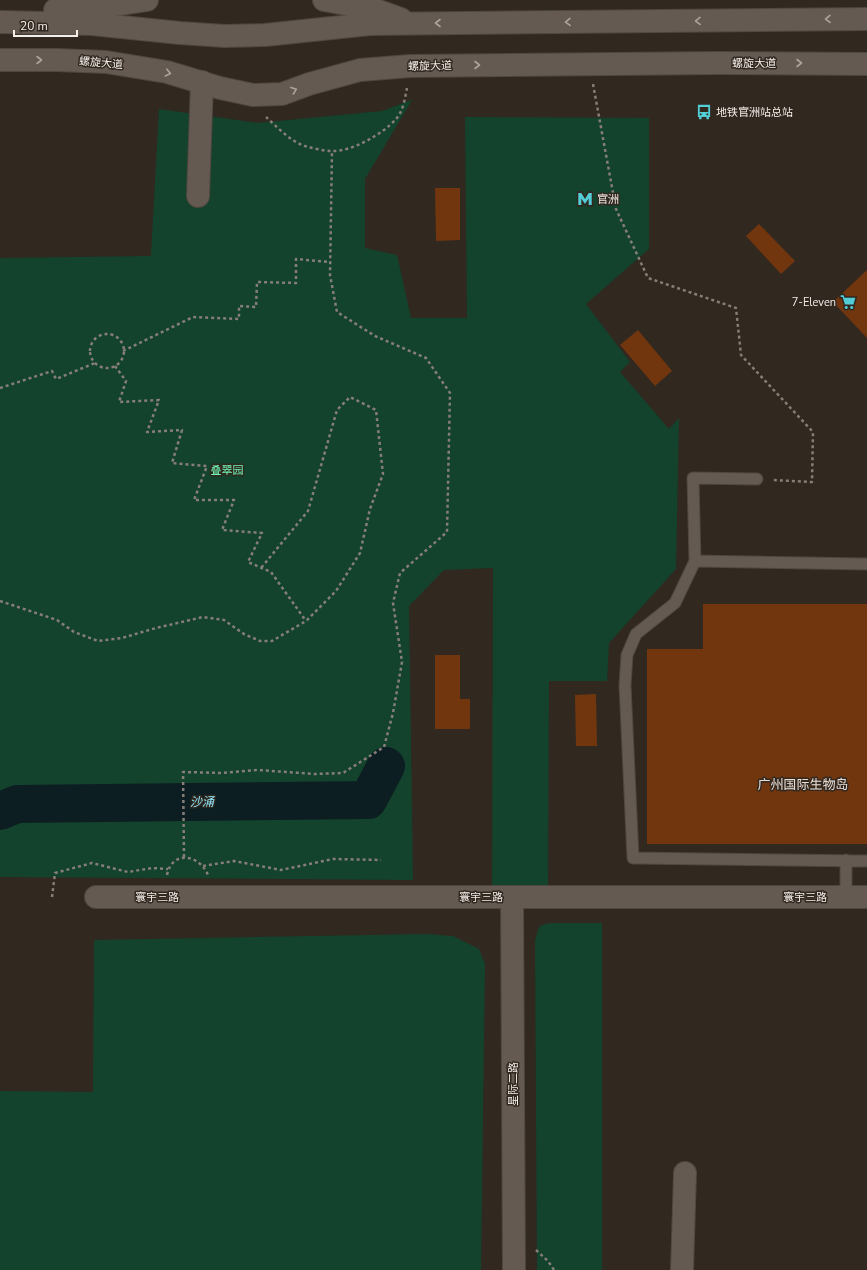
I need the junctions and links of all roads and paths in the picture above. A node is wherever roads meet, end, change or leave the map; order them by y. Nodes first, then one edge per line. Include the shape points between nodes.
1 (147, 0) edge
2 (324, 0) edge
3 (0, 16) edge
4 (867, 19) edge
5 (0, 22) edge
6 (416, 23) junction
7 (0, 60) edge
8 (867, 64) edge
9 (589, 65) junction
10 (410, 66) junction
11 (202, 82) junction
12 (253, 95) junction
13 (332, 151) junction
14 (198, 196) dead end
15 (330, 262) junction
16 (123, 351) junction
17 (95, 363) junction
18 (115, 366) junction
19 (0, 388) edge
20 (757, 479) joint
21 (695, 561) junction
22 (867, 564) edge
23 (260, 568) junction
24 (0, 601) edge
25 (306, 621) junction
26 (184, 857) dead end
27 (382, 860) dead end
28 (846, 860) junction
29 (867, 861) edge
30 (203, 866) dead end
31 (168, 869) dead end
32 (52, 897) dead end
33 (96, 897) dead end
34 (512, 898) junction
35 (856, 898) edge
36 (685, 1173) dead end
37 (532, 1248) dead end
38 (514, 1270) edge
39 (554, 1270) edge
40 (682, 1270) edge

1 - 3 main road via 95,8 32,11
2 - 6 main road via 373,9
4 -> 6 main road
5 - 6 main road via 92,24 225,36 265,35 370,24
7 -> 11 main road, 螺旋大道 via 106,62 167,72
9 -> 8 main road, 螺旋大道
10 -> 9 main road, 螺旋大道
9 - 20 path via 616,209 648,278 736,308 741,355 813,432 812,482
12 -> 10 main road, 螺旋大道 via 282,94 360,70
10 - 13 path via 405,100 397,119 354,148
11 - 12 main road, 螺旋大道
11 - 14 main road
12 - 13 path via 264,116 287,135 303,145
13 - 15 path
15 - 16 path via 296,259 296,283 257,282 256,307 239,306 239,319 193,317
15 - 26 path via 337,312 375,336 426,358 450,392 447,532 400,573 393,603 402,662 384,747 343,773 258,770 221,773 183,772
16 - 17 path via 117,338 102,334 93,340 91,345 91,357
16 - 18 path
17 - 18 path via 104,368
17 - 19 path via 56,379 52,371
18 - 23 path via 126,381 119,402 159,400 147,432 182,430 172,463 208,466 194,500 234,500 222,530 262,533 248,562
20 - 21 lane via 693,478
21 - 22 lane
21 - 28 lane via 675,603 636,634 627,654 625,685 633,858
23 - 25 path via 270,572
23 - 25 path via 308,511 337,410 350,397 376,410 383,474 370,509 360,553 336,591
24 - 25 path via 57,620 74,632 98,641 122,638 203,617 224,620 244,634 260,641 272,641
27 - 30 path via 333,859 281,870 234,861
28 - 29 lane
28 - 35 lane
31 - 32 path via 152,868 128,872 92,863 55,873
33 - 34 main road, 寰宇三路
34 - 35 main road, 寰宇三路
34 - 38 main road, 星际二路
36 - 40 main road
37 - 39 path via 542,1254

